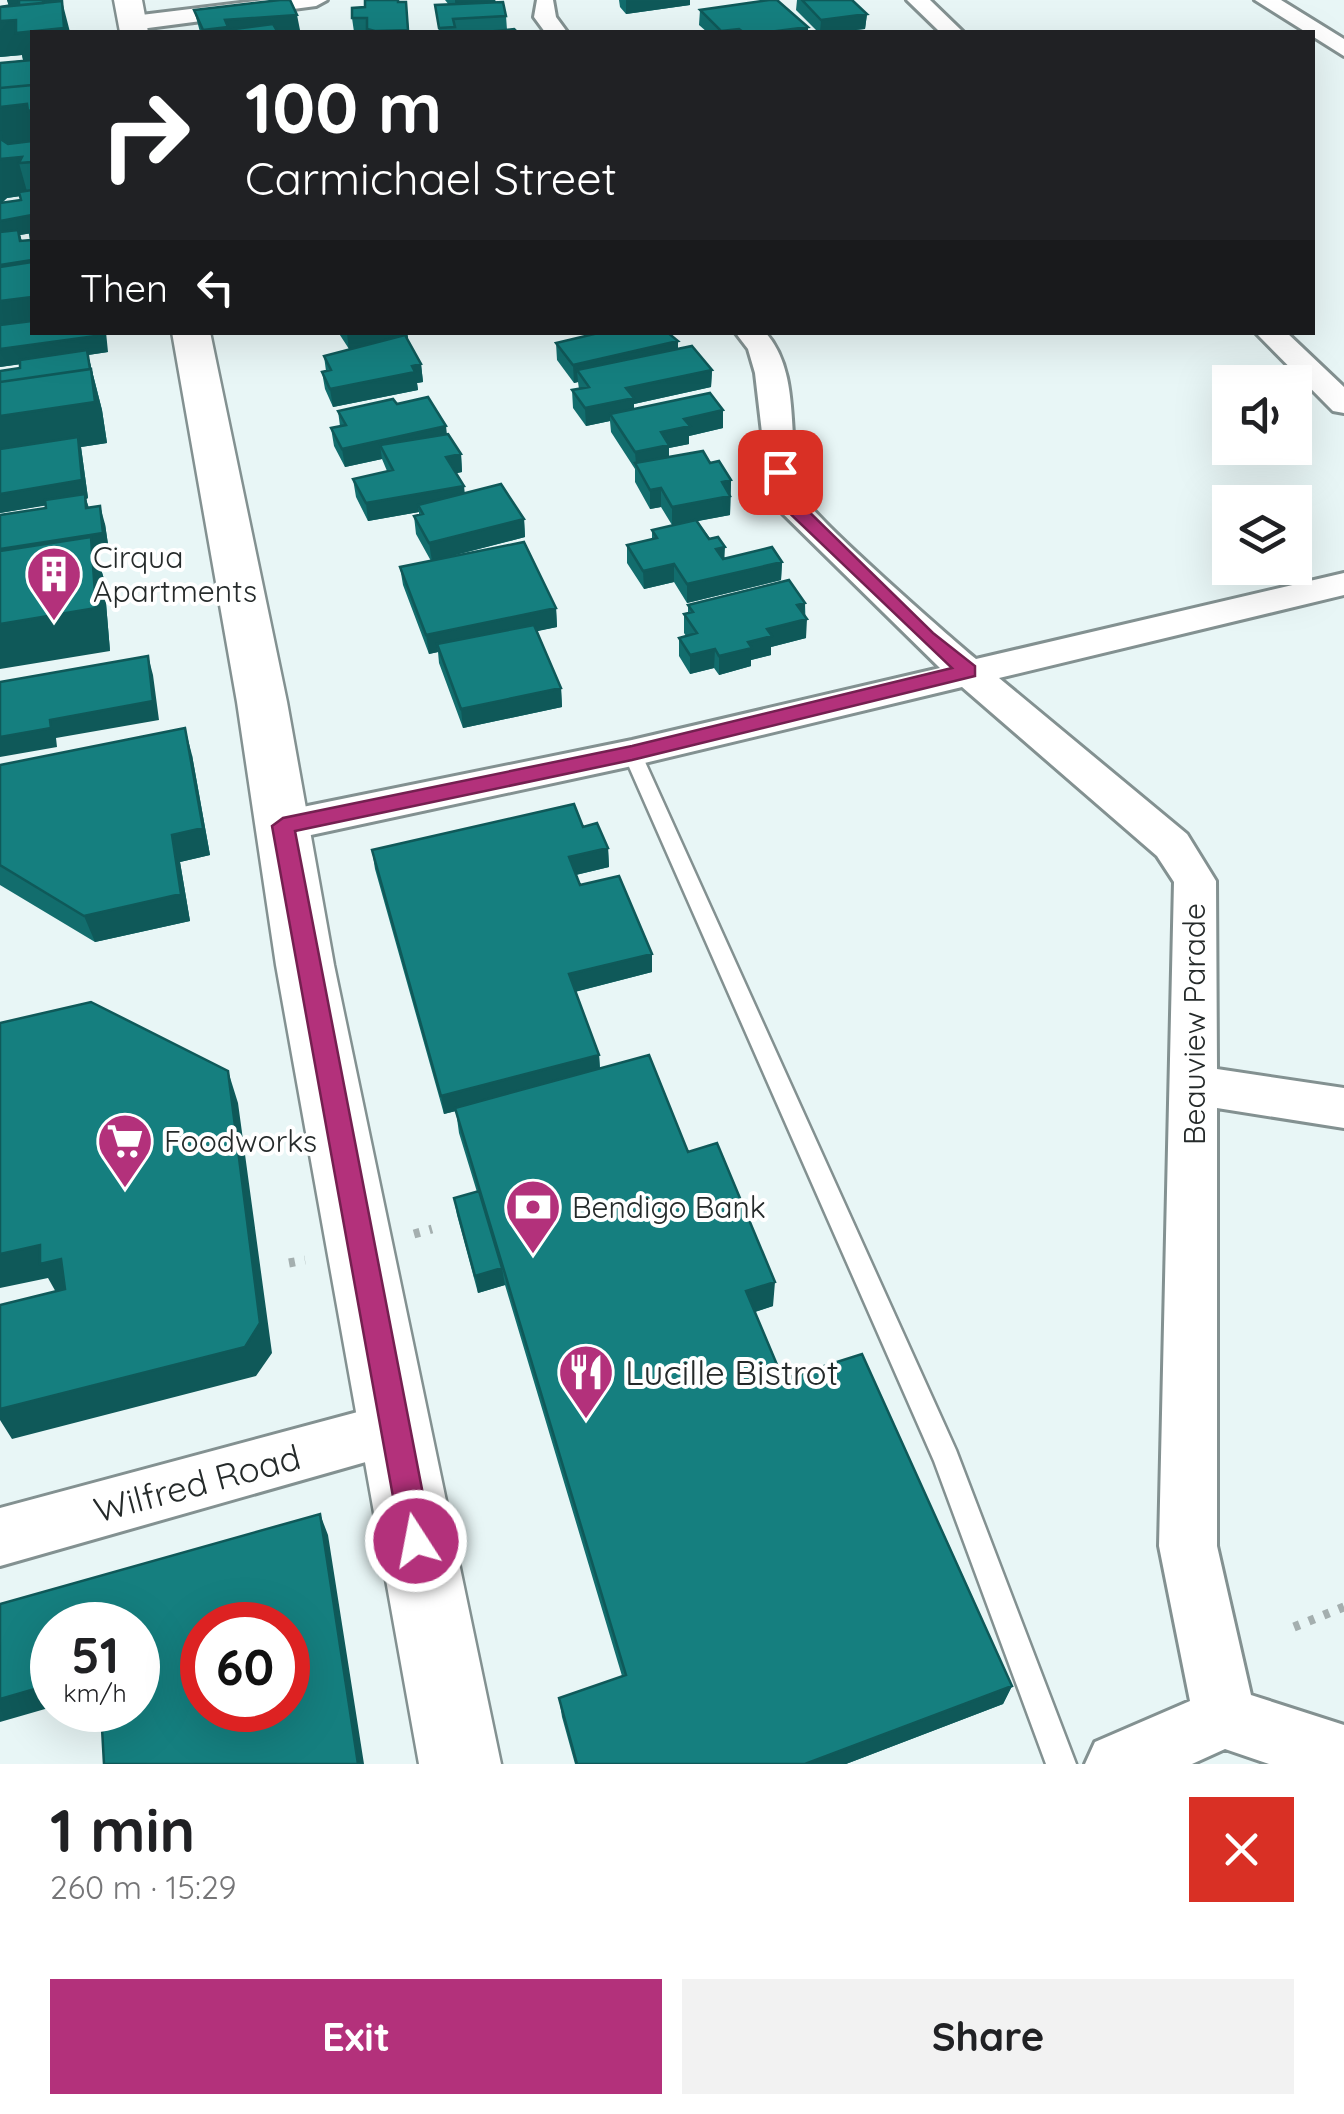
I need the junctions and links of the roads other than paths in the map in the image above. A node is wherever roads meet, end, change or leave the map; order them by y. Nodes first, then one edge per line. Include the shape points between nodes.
1 (316, 0) edge
2 (918, 0) edge
3 (1266, 0) edge
4 (546, 4) dead end
5 (132, 18) edge
6 (555, 30) edge
7 (950, 30) edge
8 (1314, 30) edge
9 (1315, 31) edge
10 (1344, 49) edge
11 (192, 335) edge
12 (752, 335) edge
13 (1272, 335) edge
14 (1344, 404) edge
15 (1344, 584) edge
16 (968, 671) junction
17 (632, 753) junction
18 (283, 826) junction
19 (1194, 1085) junction
20 (1344, 1108) edge
21 (394, 1429) junction
22 (0, 1537) edge
23 (1225, 1718) junction
24 (1344, 1757) edge
25 (460, 1764) edge
26 (1061, 1764) edge
27 (1116, 1764) edge

1 - 5 street
2 - 7 street
3 - 8 street
4 - 6 street via 545,17
9 - 10 street
11 - 18 main road
12 - 16 street, Beauview Parade via 770,372 787,501
13 - 14 street
15 - 16 street
16 - 17 street
16 - 19 street, Beauview Parade via 1172,845 1195,881
17 - 18 street
17 - 26 lane via 947,1459
18 - 21 main road
19 - 20 street
19 - 23 street, Beauview Parade via 1188,1546
21 - 22 street, Wilfred Road
21 - 25 main road
23 - 24 street
23 - 27 street

